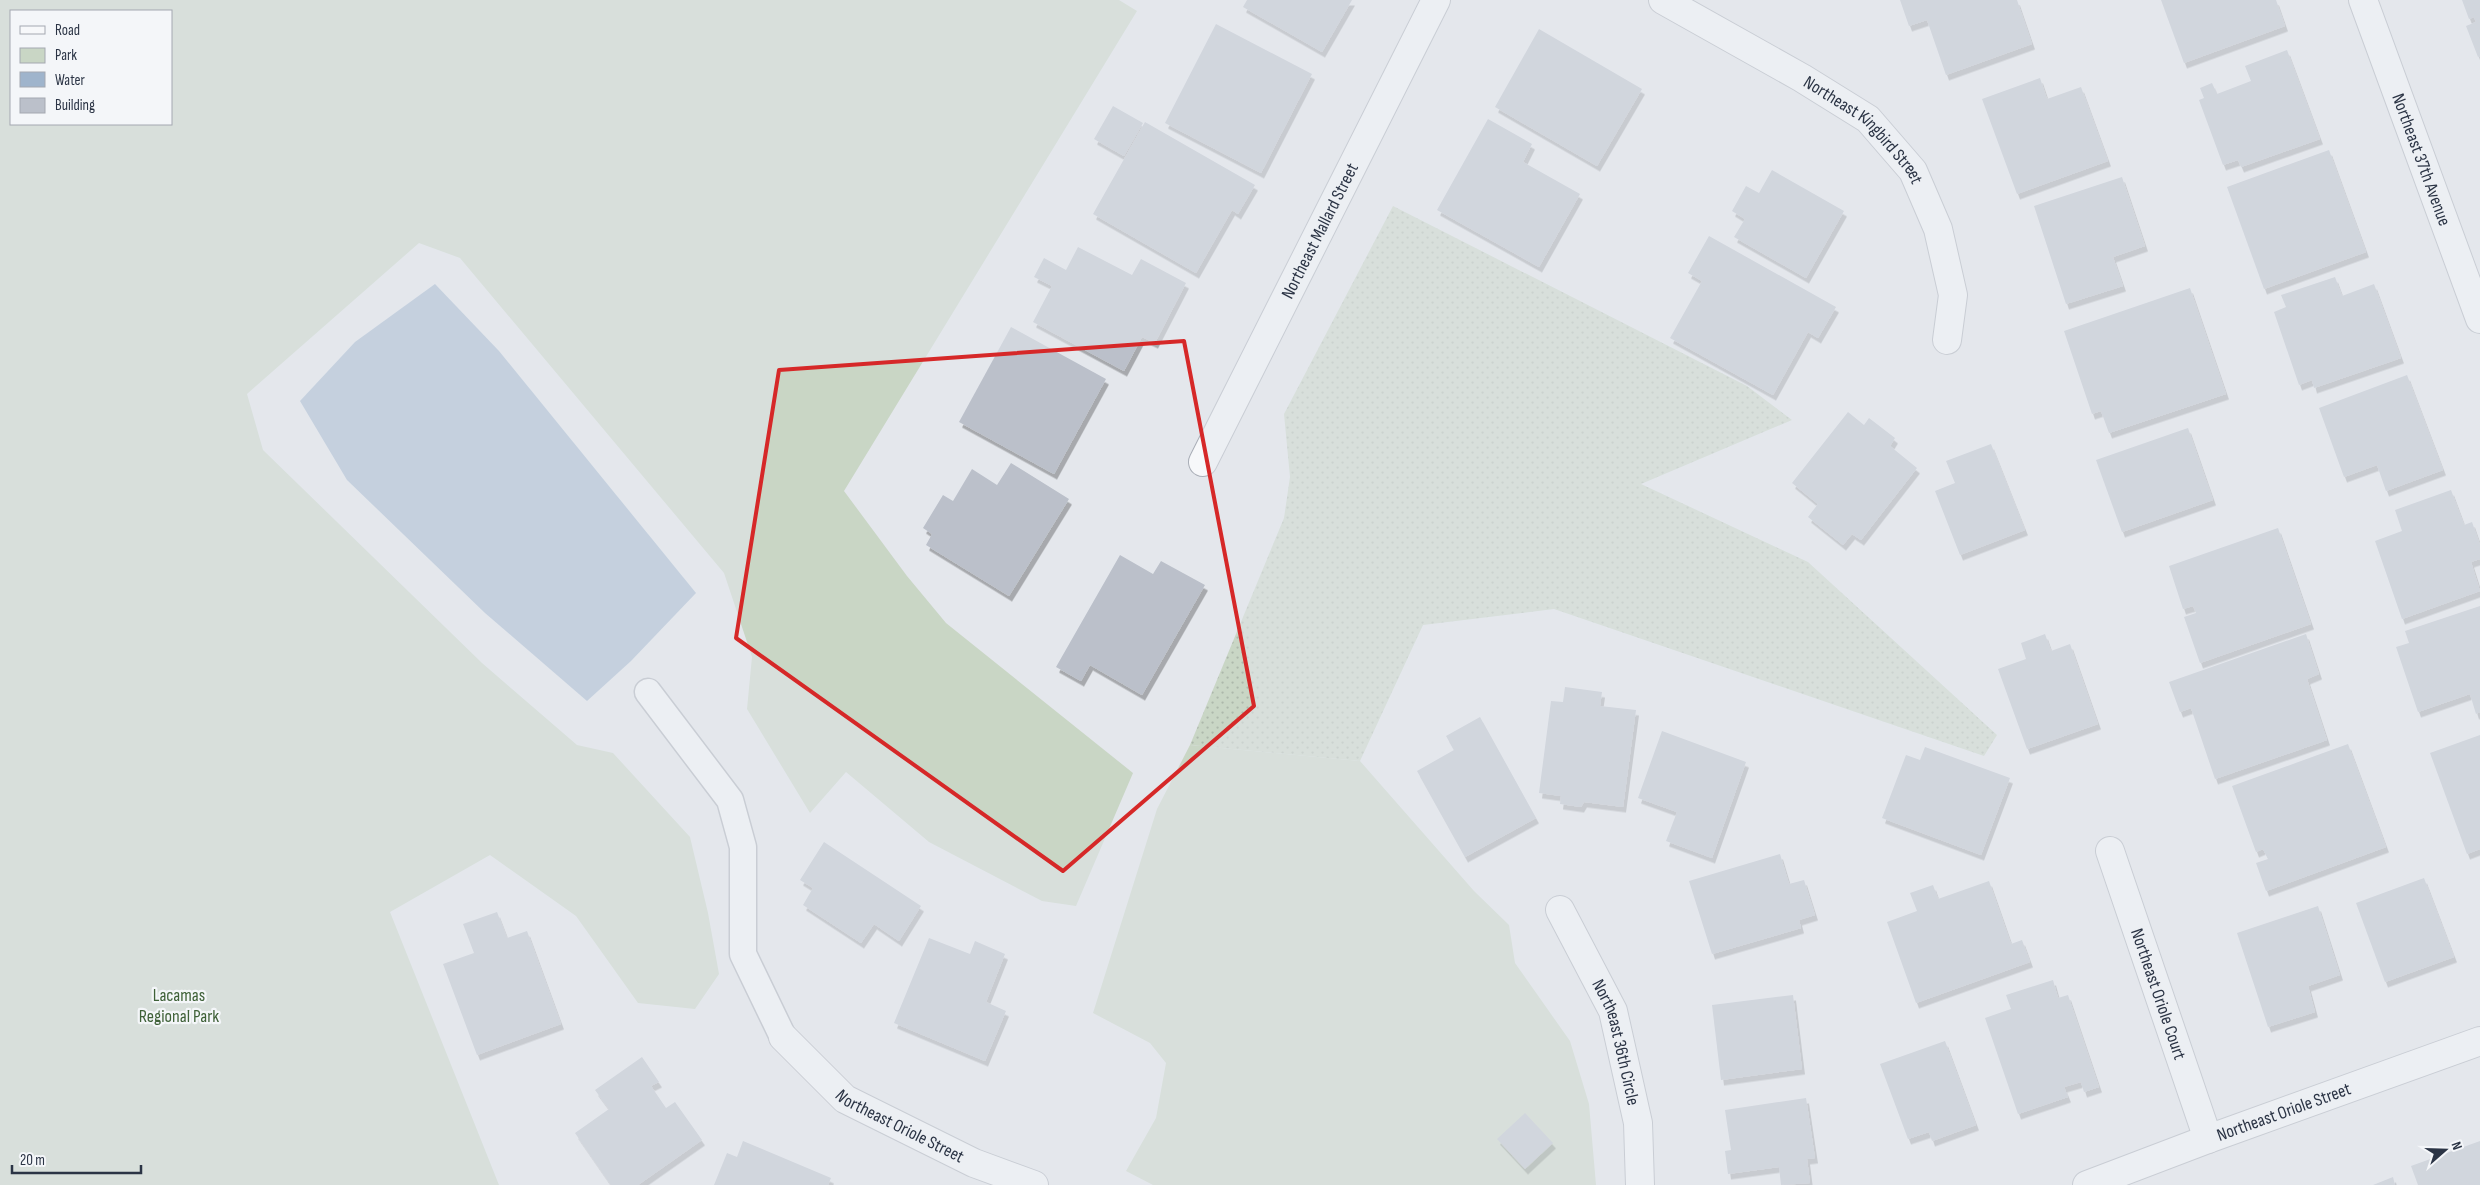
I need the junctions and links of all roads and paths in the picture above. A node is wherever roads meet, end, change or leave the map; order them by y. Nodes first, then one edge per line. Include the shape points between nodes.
1 (1436, 0) edge
2 (1662, 0) edge
3 (2363, 0) edge
4 (2480, 319) edge
5 (1947, 340) dead end
6 (1203, 462) dead end
7 (648, 692) dead end
8 (2110, 851) dead end
9 (1560, 910) dead end
10 (783, 1037) joint
11 (2480, 1040) edge
12 (2208, 1139) junction
13 (970, 1174) edge
14 (1034, 1185) edge
15 (1640, 1185) edge
16 (2087, 1185) edge

1 - 6 street, Northeast Mallard Street
2 - 5 street, Northeast Kingbird Street via 1868,119 1912,171 1938,229 1953,294
3 - 4 street, Northeast 37th Avenue
7 - 10 lane via 730,800 743,847 743,954
8 - 12 street, Northeast Oriole Court
9 - 15 street, Northeast 36th Circle via 1613,1011 1638,1122
10 - 13 street, Northeast Oriole Street via 845,1099
11 - 12 street, Northeast Oriole Street
12 - 16 street, Northeast Oriole Street
13 - 14 street, Northeast Oriole Street

